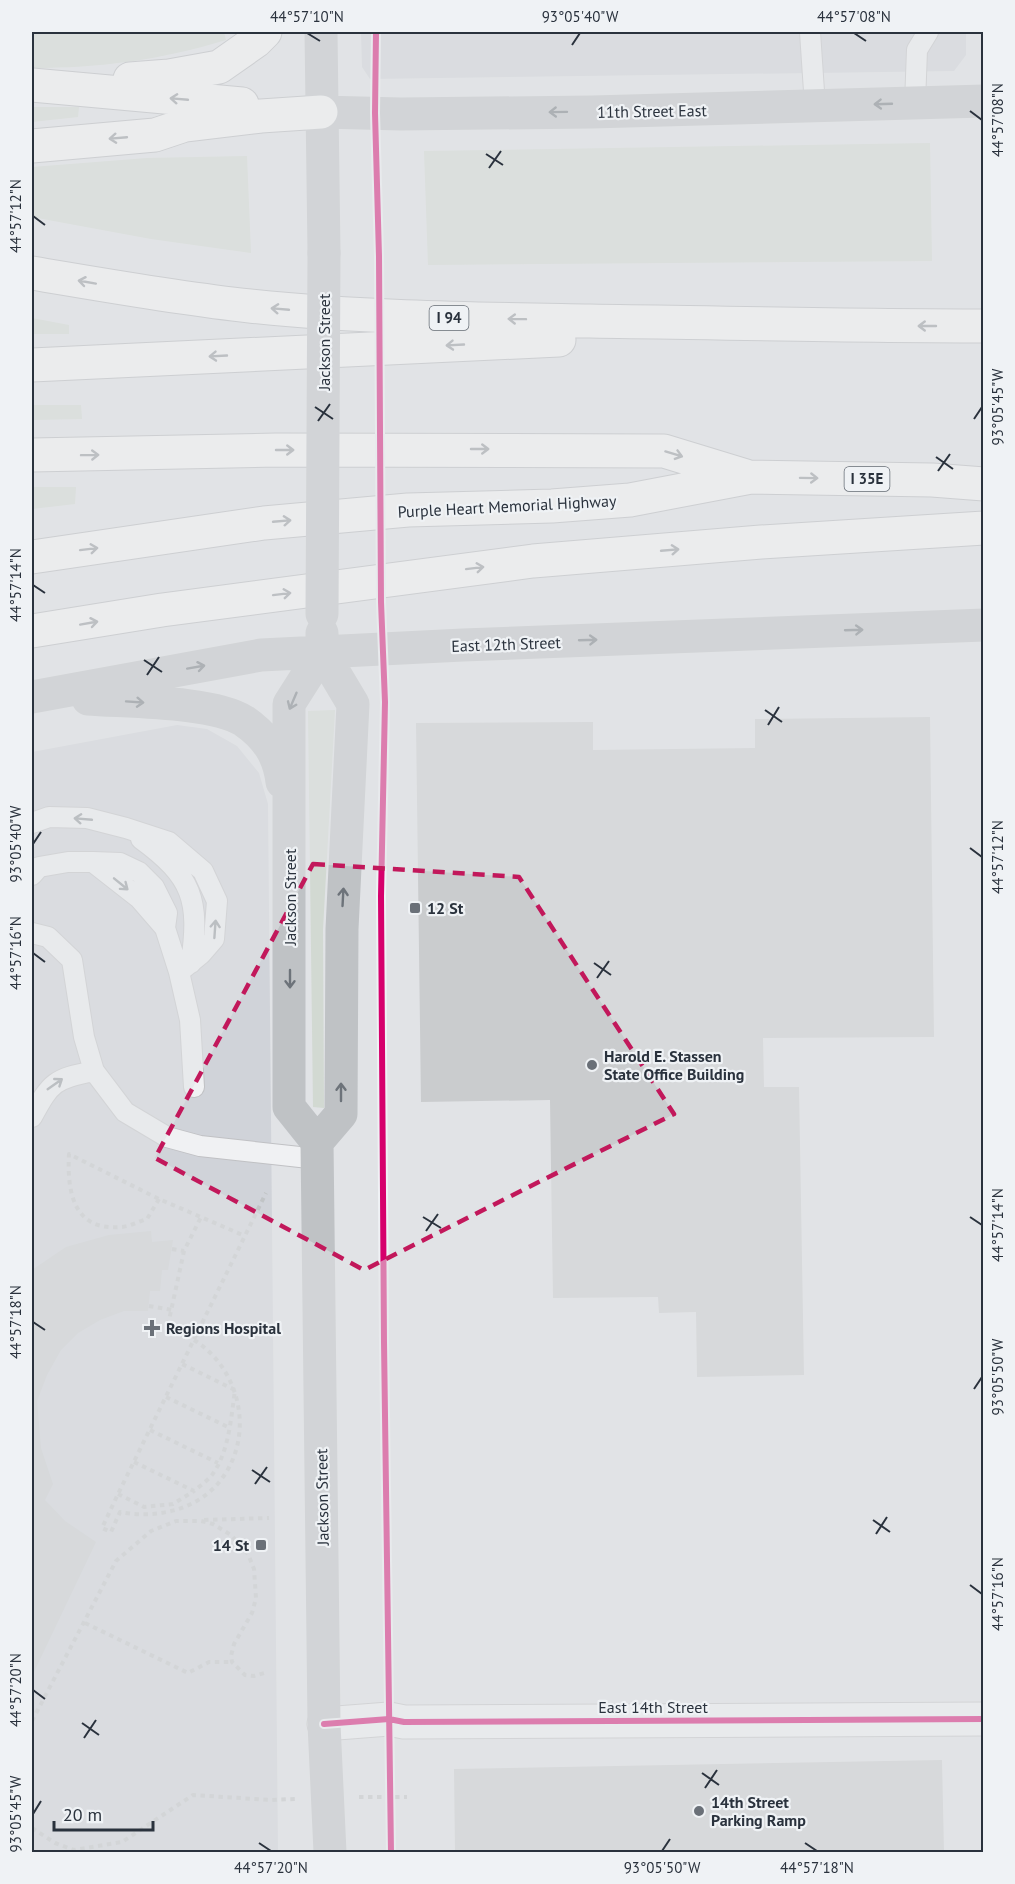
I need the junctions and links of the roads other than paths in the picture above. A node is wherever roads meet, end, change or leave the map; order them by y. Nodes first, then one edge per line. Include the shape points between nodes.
1 (265, 32) edge
2 (321, 32) edge
3 (810, 32) edge
4 (928, 32) edge
5 (33, 85) edge
6 (984, 101) edge
7 (915, 103) junction
8 (815, 106) junction
9 (321, 111) junction
10 (32, 147) edge
11 (32, 273) edge
12 (870, 326) junction
13 (984, 326) edge
14 (32, 365) edge
15 (32, 455) edge
16 (751, 477) junction
17 (984, 484) edge
18 (984, 528) edge
19 (32, 557) edge
20 (984, 625) edge
21 (32, 631) edge
22 (322, 652) junction
23 (33, 696) edge
24 (32, 823) edge
25 (290, 831) junction
26 (32, 875) edge
27 (32, 933) edge
28 (185, 968) junction
29 (94, 1071) junction
30 (194, 1087) dead end
31 (32, 1116) edge
32 (32, 1126) edge
33 (317, 1150) junction
34 (984, 1719) edge
35 (324, 1724) junction
36 (330, 1852) edge

1 - 5 highway via 219,67 169,76
2 - 9 main road, Jackson Street
3 - 8 lane
4 - 7 lane via 917,50
9 -> 5 highway
6 - 7 main road, 11th Street East
7 -> 8 main road, 11th Street East
8 -> 9 main road, 11th Street East via 437,113
9 -> 10 highway via 184,125 155,135
9 - 22 main road, Jackson Street, bridge
12 -> 11 highway, I 94 via 328,313 169,296
13 -> 12 highway
12 -> 14 highway
15 -> 16 highway, I 35E via 276,450 664,451
16 -> 17 highway, Purple Heart Memorial Highway / I 35E
19 -> 16 highway, Purple Heart Memorial Highway via 264,523 408,510 630,500
21 -> 18 highway via 173,608 533,561
22 -> 20 main road, East 12th Street
23 -> 22 main road, East 12th Street via 261,656
22 -> 25 main road, Jackson Street via 289,704
33 -> 22 main road via 341,1114 342,929 353,704
23 -> 25 main road via 185,706 243,720 267,741 280,764
28 -> 24 lane via 196,928 192,902 183,879 164,855 126,828 87,818 49,817
25 -> 33 main road, Jackson Street via 289,1107
26 -> 28 lane via 39,867 68,862 120,863 139,872 154,887 168,913 165,928
27 - 29 lane via 48,937 72,960 84,1037
28 - 30 lane
31 -> 29 lane via 48,1089 68,1076
29 - 33 lane via 125,1112 167,1137 200,1146
31 - 32 lane
33 - 35 main road, Jackson Street
34 - 35 street, East 14th Street via 389,1719
35 - 36 main road, Jackson Street

